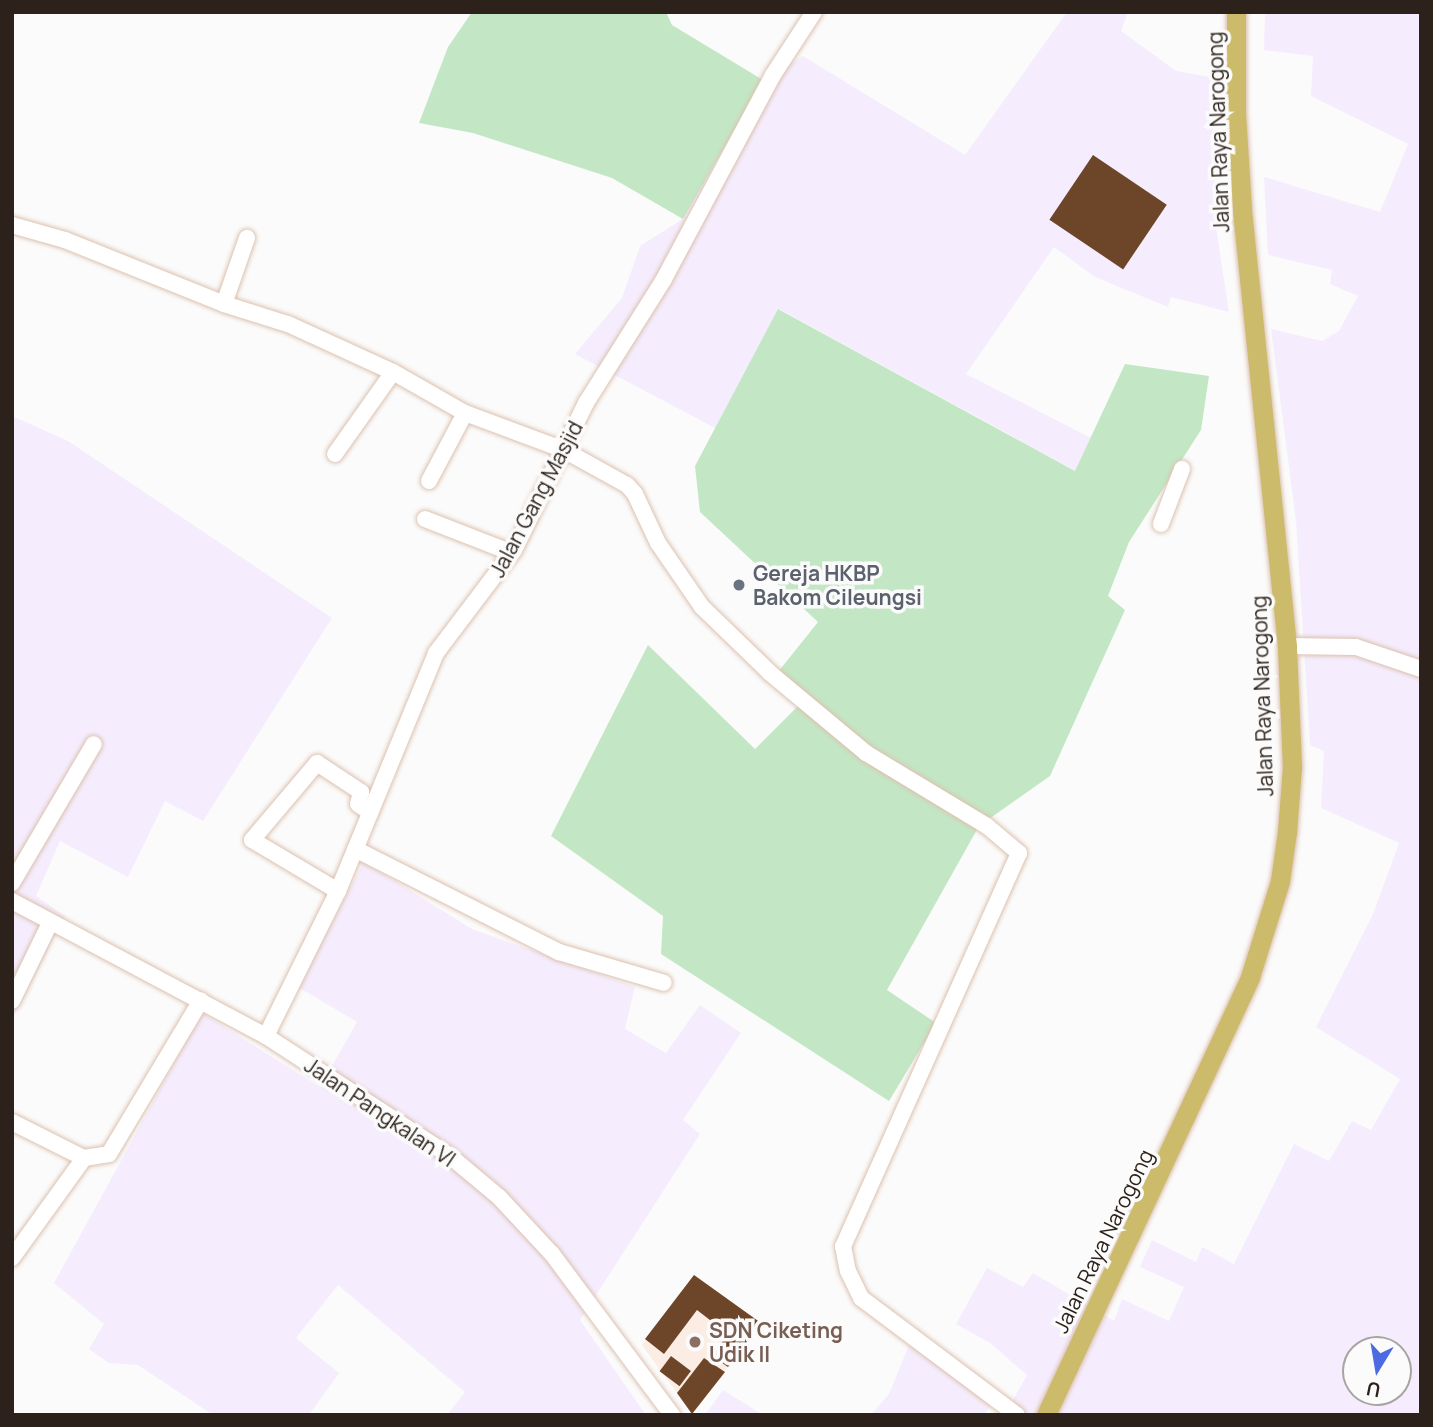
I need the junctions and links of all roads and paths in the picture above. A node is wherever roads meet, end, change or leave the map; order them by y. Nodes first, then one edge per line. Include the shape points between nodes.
1 (814, 12) edge
2 (1236, 12) edge
3 (12, 213) edge
4 (19, 226) edge
5 (247, 238) dead end
6 (224, 304) junction
7 (393, 372) junction
8 (464, 413) junction
9 (562, 449) junction
10 (335, 454) dead end
11 (1182, 469) dead end
12 (429, 481) dead end
13 (425, 519) dead end
14 (1161, 524) dead end
15 (512, 553) junction
16 (1287, 646) junction
17 (1421, 669) edge
18 (94, 744) dead end
19 (370, 812) junction
20 (355, 849) junction
21 (12, 883) edge
22 (338, 891) junction
23 (12, 901) edge
24 (50, 923) junction
25 (664, 982) dead end
26 (201, 1000) junction
27 (12, 1001) edge
28 (266, 1036) junction
29 (12, 1122) edge
30 (84, 1158) junction
31 (12, 1258) edge
32 (672, 1415) edge
33 (1017, 1415) edge
34 (1046, 1415) edge

1 - 9 street, Jalan Gang Masjid via 773,75 664,279
2 - 16 main road, Jalan Raya Narogong via 1242,209
3 - 4 street
4 - 6 street
5 - 6 street
6 - 7 street via 288,324
7 - 8 street
7 - 10 street
8 - 9 street
8 - 12 street
9 - 15 street, Jalan Gang Masjid
9 - 33 street via 635,494 658,543 702,607 770,673 866,753 987,826 1019,853 844,1246 848,1270 861,1298
11 - 14 street
13 - 15 street
15 - 19 street, Jalan Gang Masjid via 436,653
16 - 17 street via 1356,648
16 - 34 main road, Jalan Raya Narogong via 1292,767 1287,832 1265,934 1170,1153
18 - 21 street
19 - 20 street, Jalan Gang Masjid
19 - 22 street via 358,804 361,792 317,763 252,840
20 - 22 street, Jalan Gang Masjid
20 - 25 street via 559,952
22 - 28 street, Jalan Gang Masjid
23 - 24 street, Jalan Pangkalan VI
24 - 26 street, Jalan Pangkalan VI
24 - 27 street
26 - 28 street, Jalan Pangkalan VI
26 - 30 street via 109,1154
28 - 32 street, Jalan Pangkalan VI via 450,1156 499,1198 552,1254
29 - 30 street
30 - 31 street

